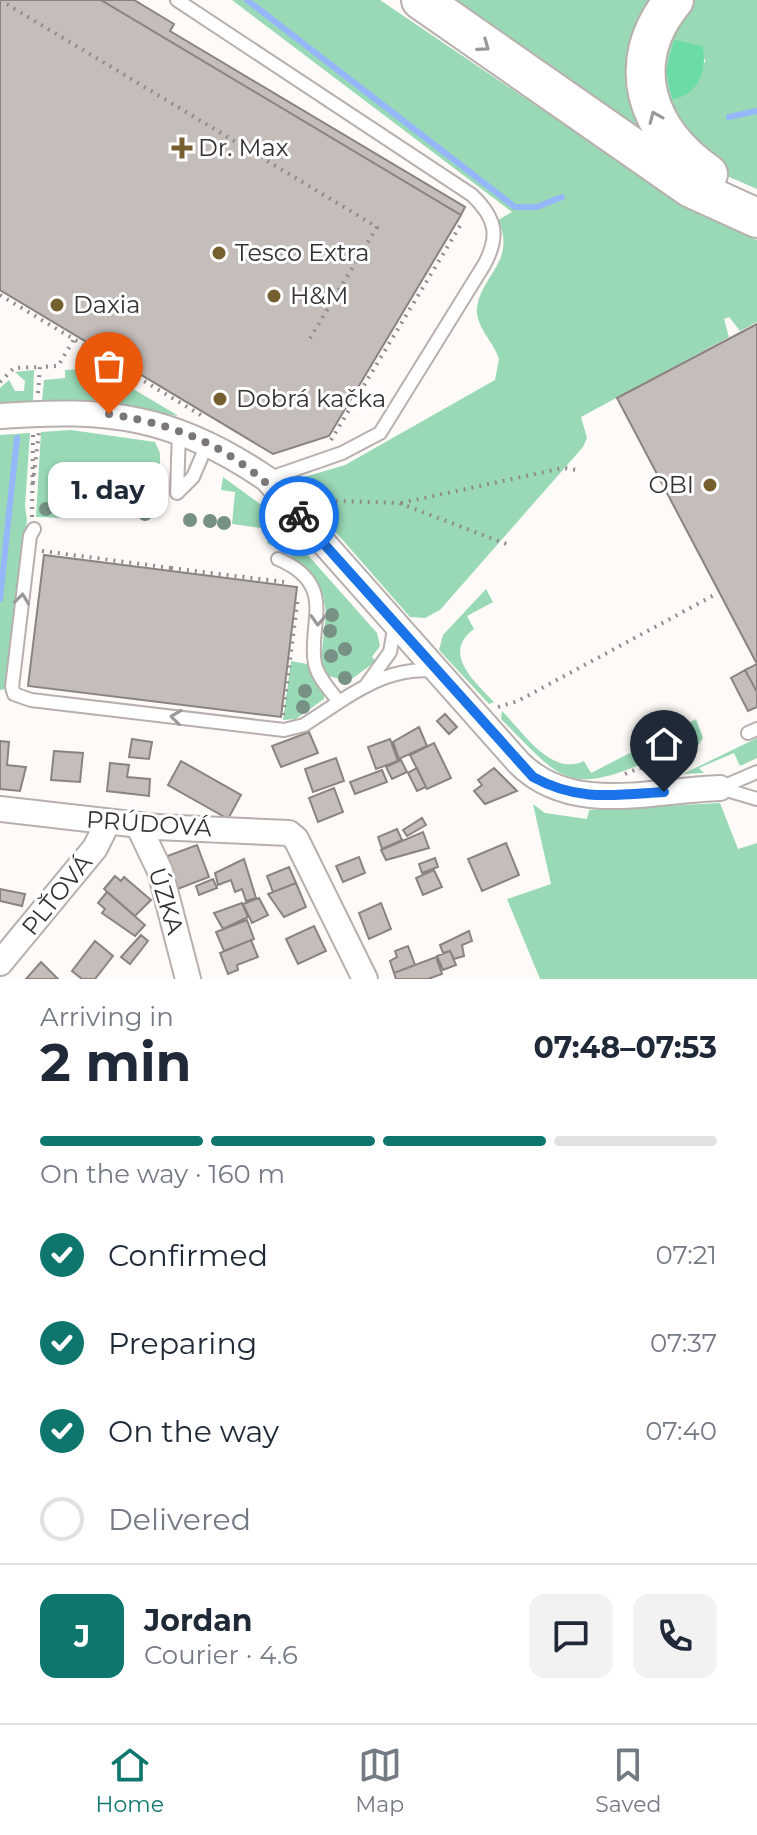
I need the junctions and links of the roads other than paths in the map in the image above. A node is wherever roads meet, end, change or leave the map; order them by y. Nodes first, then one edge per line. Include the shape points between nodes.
1 (177, 0) edge
2 (421, 0) edge
3 (674, 0) edge
4 (757, 198) edge
5 (757, 218) edge
6 (0, 416) edge
7 (179, 431) junction
8 (208, 442) junction
9 (267, 479) junction
10 (34, 529) road end
11 (278, 559) dead end
12 (395, 624) junction
13 (437, 671) junction
14 (367, 684) junction
15 (339, 702) junction
16 (753, 774) edge
17 (720, 788) junction
18 (753, 798) edge
19 (0, 809) edge
20 (108, 822) junction
21 (138, 825) junction
22 (0, 963) edge
23 (359, 977) edge
24 (188, 979) edge

1 - 9 lane via 472,195 494,222 494,242 484,265 380,433 342,453
2 -> 5 highway via 691,188
4 -> 3 highway via 725,186 695,165 673,145 653,114 647,57 659,22
6 - 7 street via 109,414
7 - 8 street
7 - 8 lane via 177,493 193,477
8 - 9 street
9 - 12 street
15 -> 10 lane via 304,725 282,730 14,694
11 -> 15 lane via 303,577 316,598 315,663
12 - 13 street
12 - 14 lane via 390,652
13 - 14 lane via 405,671
13 - 17 street via 533,777 566,793 613,796
14 - 15 lane
16 - 17 lane
17 - 18 lane
19 - 20 street, PRÚDOVÁ
20 - 21 street, PRÚDOVÁ
20 - 22 street, PLŤOVÁ via 95,848
21 - 23 street, PRÚDOVÁ via 280,831 296,839
21 - 24 street, ÚZKA via 160,871

